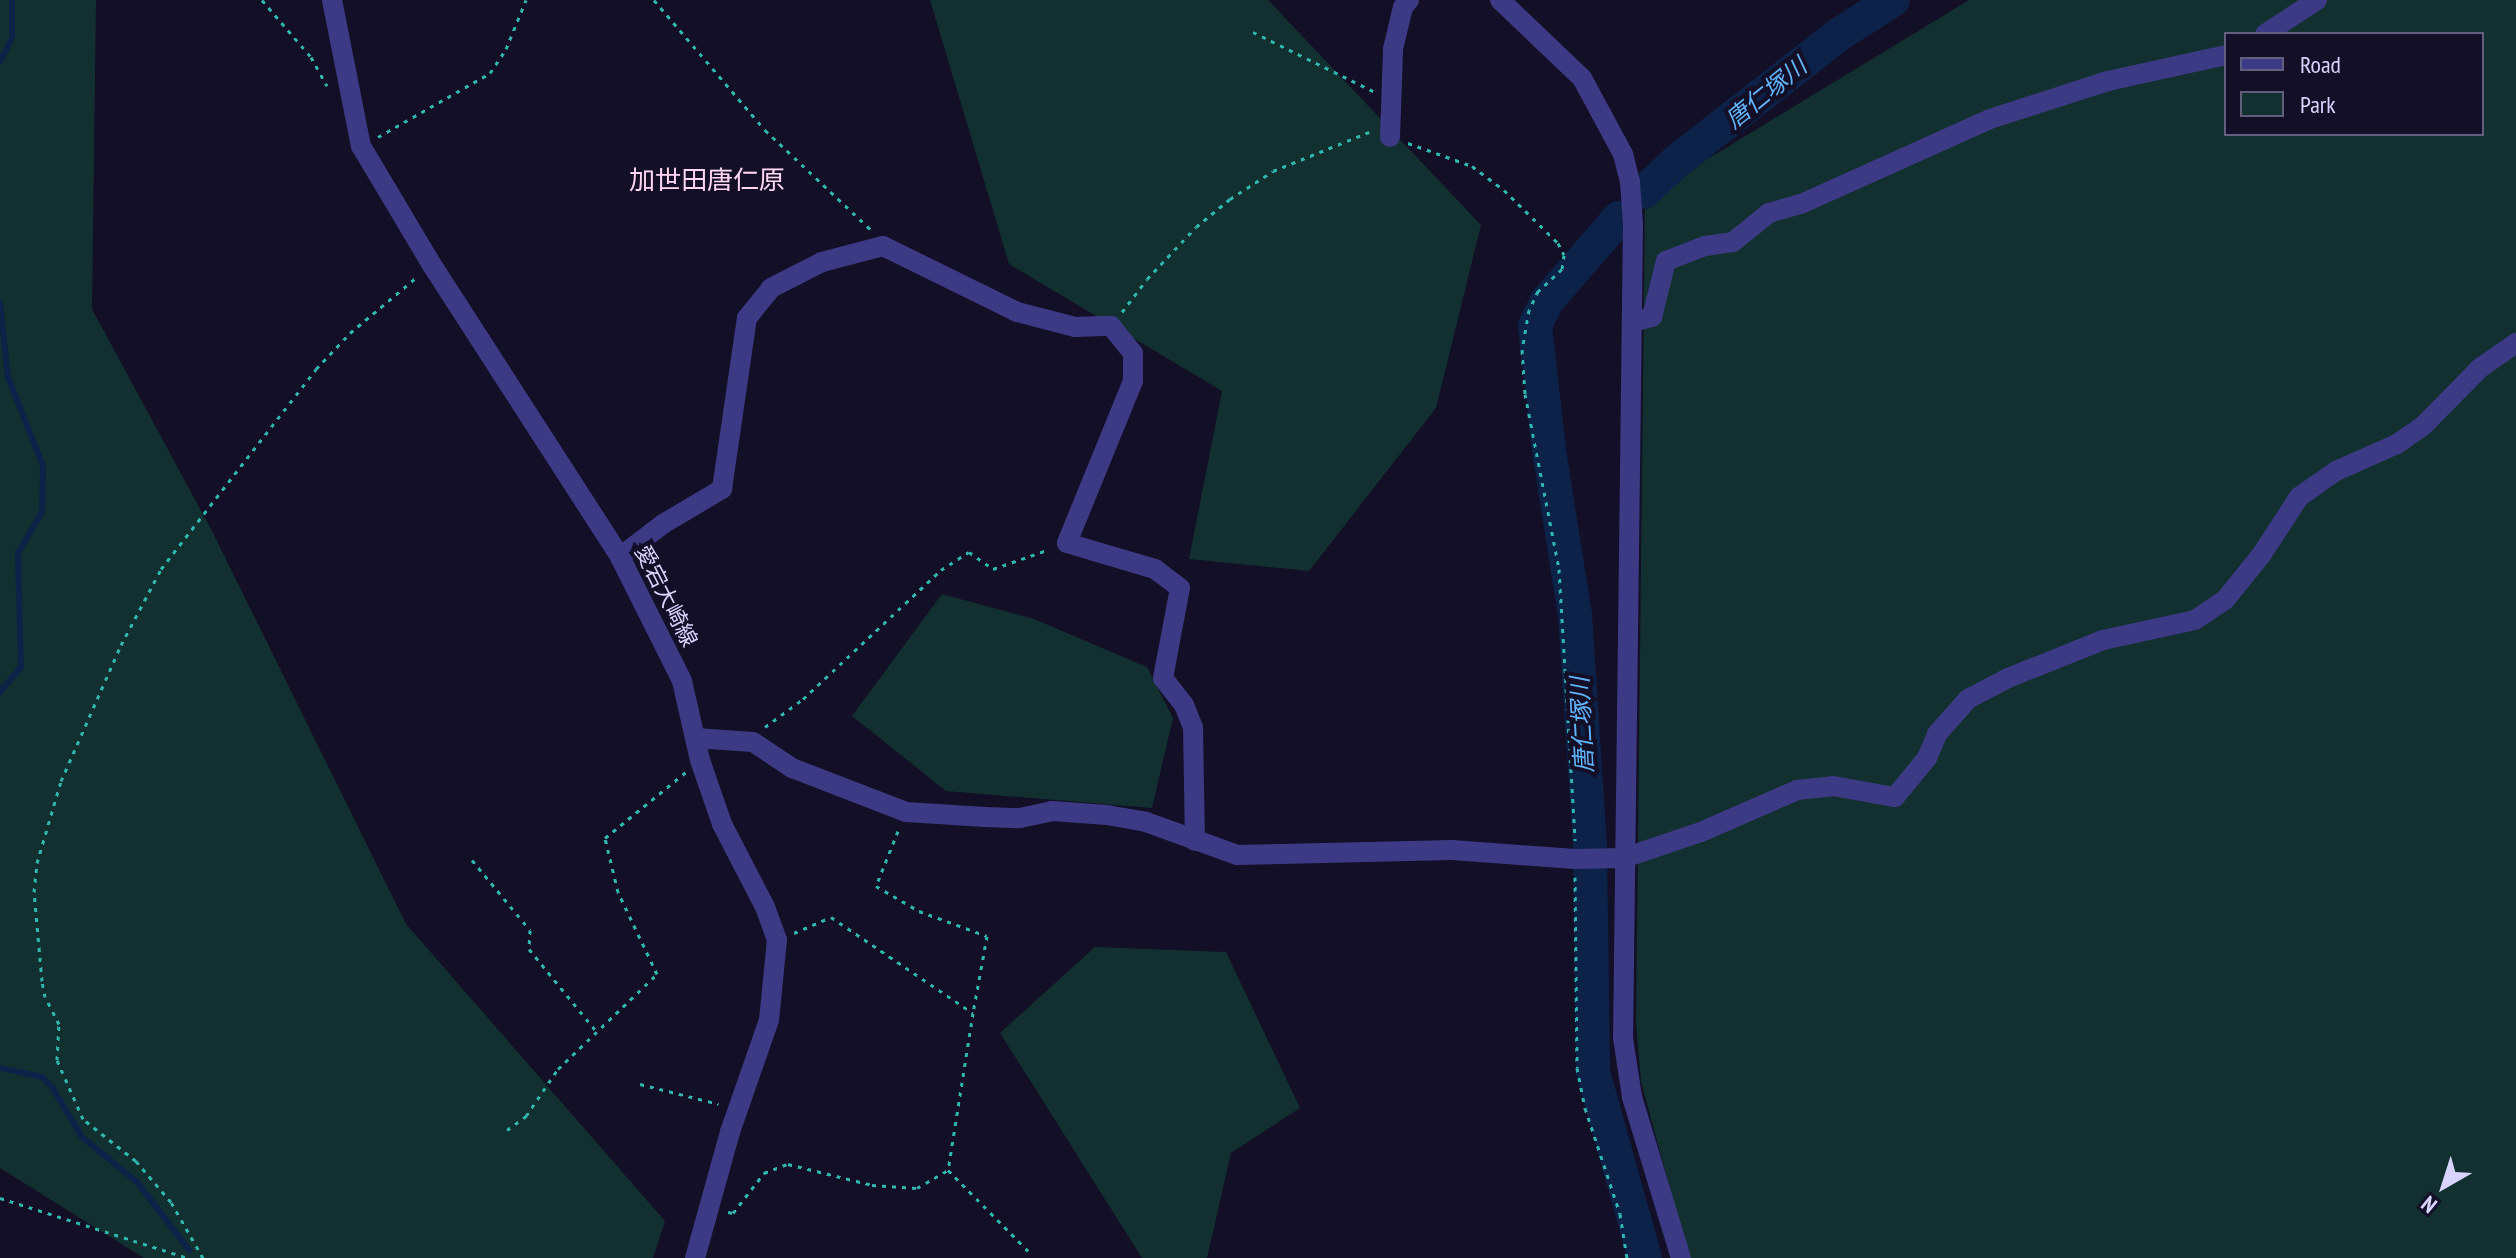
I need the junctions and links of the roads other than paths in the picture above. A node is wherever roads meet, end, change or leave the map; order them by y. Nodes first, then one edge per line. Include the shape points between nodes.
1 (332, 0) edge
2 (1409, 0) edge
3 (1500, 0) edge
4 (2317, 0) edge
5 (2268, 32) edge
6 (2224, 55) edge
7 (1390, 137) road end
8 (1632, 322) junction
9 (2516, 343) edge
10 (620, 557) junction
11 (695, 738) junction
12 (1195, 841) junction
13 (1624, 858) junction
14 (695, 1258) edge
15 (1681, 1258) edge

1 - 10 street, 愛宕大崎線 via 361,146
2 - 7 street via 1393,49
3 - 8 street via 1582,78 1623,154 1633,224
4 - 5 street
6 - 8 street via 2108,81 1990,119 1801,204 1769,213 1733,242 1666,261 1652,317
8 - 13 street
9 - 13 street via 2480,368 2406,438 2336,471 2299,497 2225,600 2195,620 2103,640 1968,699 1895,797 1833,786 1797,790
10 - 11 street, 愛宕大崎線 via 682,681
10 - 12 street via 722,489 747,318 771,288 822,262 883,246 1017,312 1075,327 1111,326 1133,353 1133,381 1067,543 1155,569 1180,588 1163,678 1193,727
11 - 12 street via 753,742 792,768 906,812 1020,818 1052,811 1107,815 1146,822
11 - 14 street, 愛宕大崎線 via 722,824 777,940 769,1020
12 - 13 street via 1253,857 1452,850
13 - 15 street via 1626,1065

